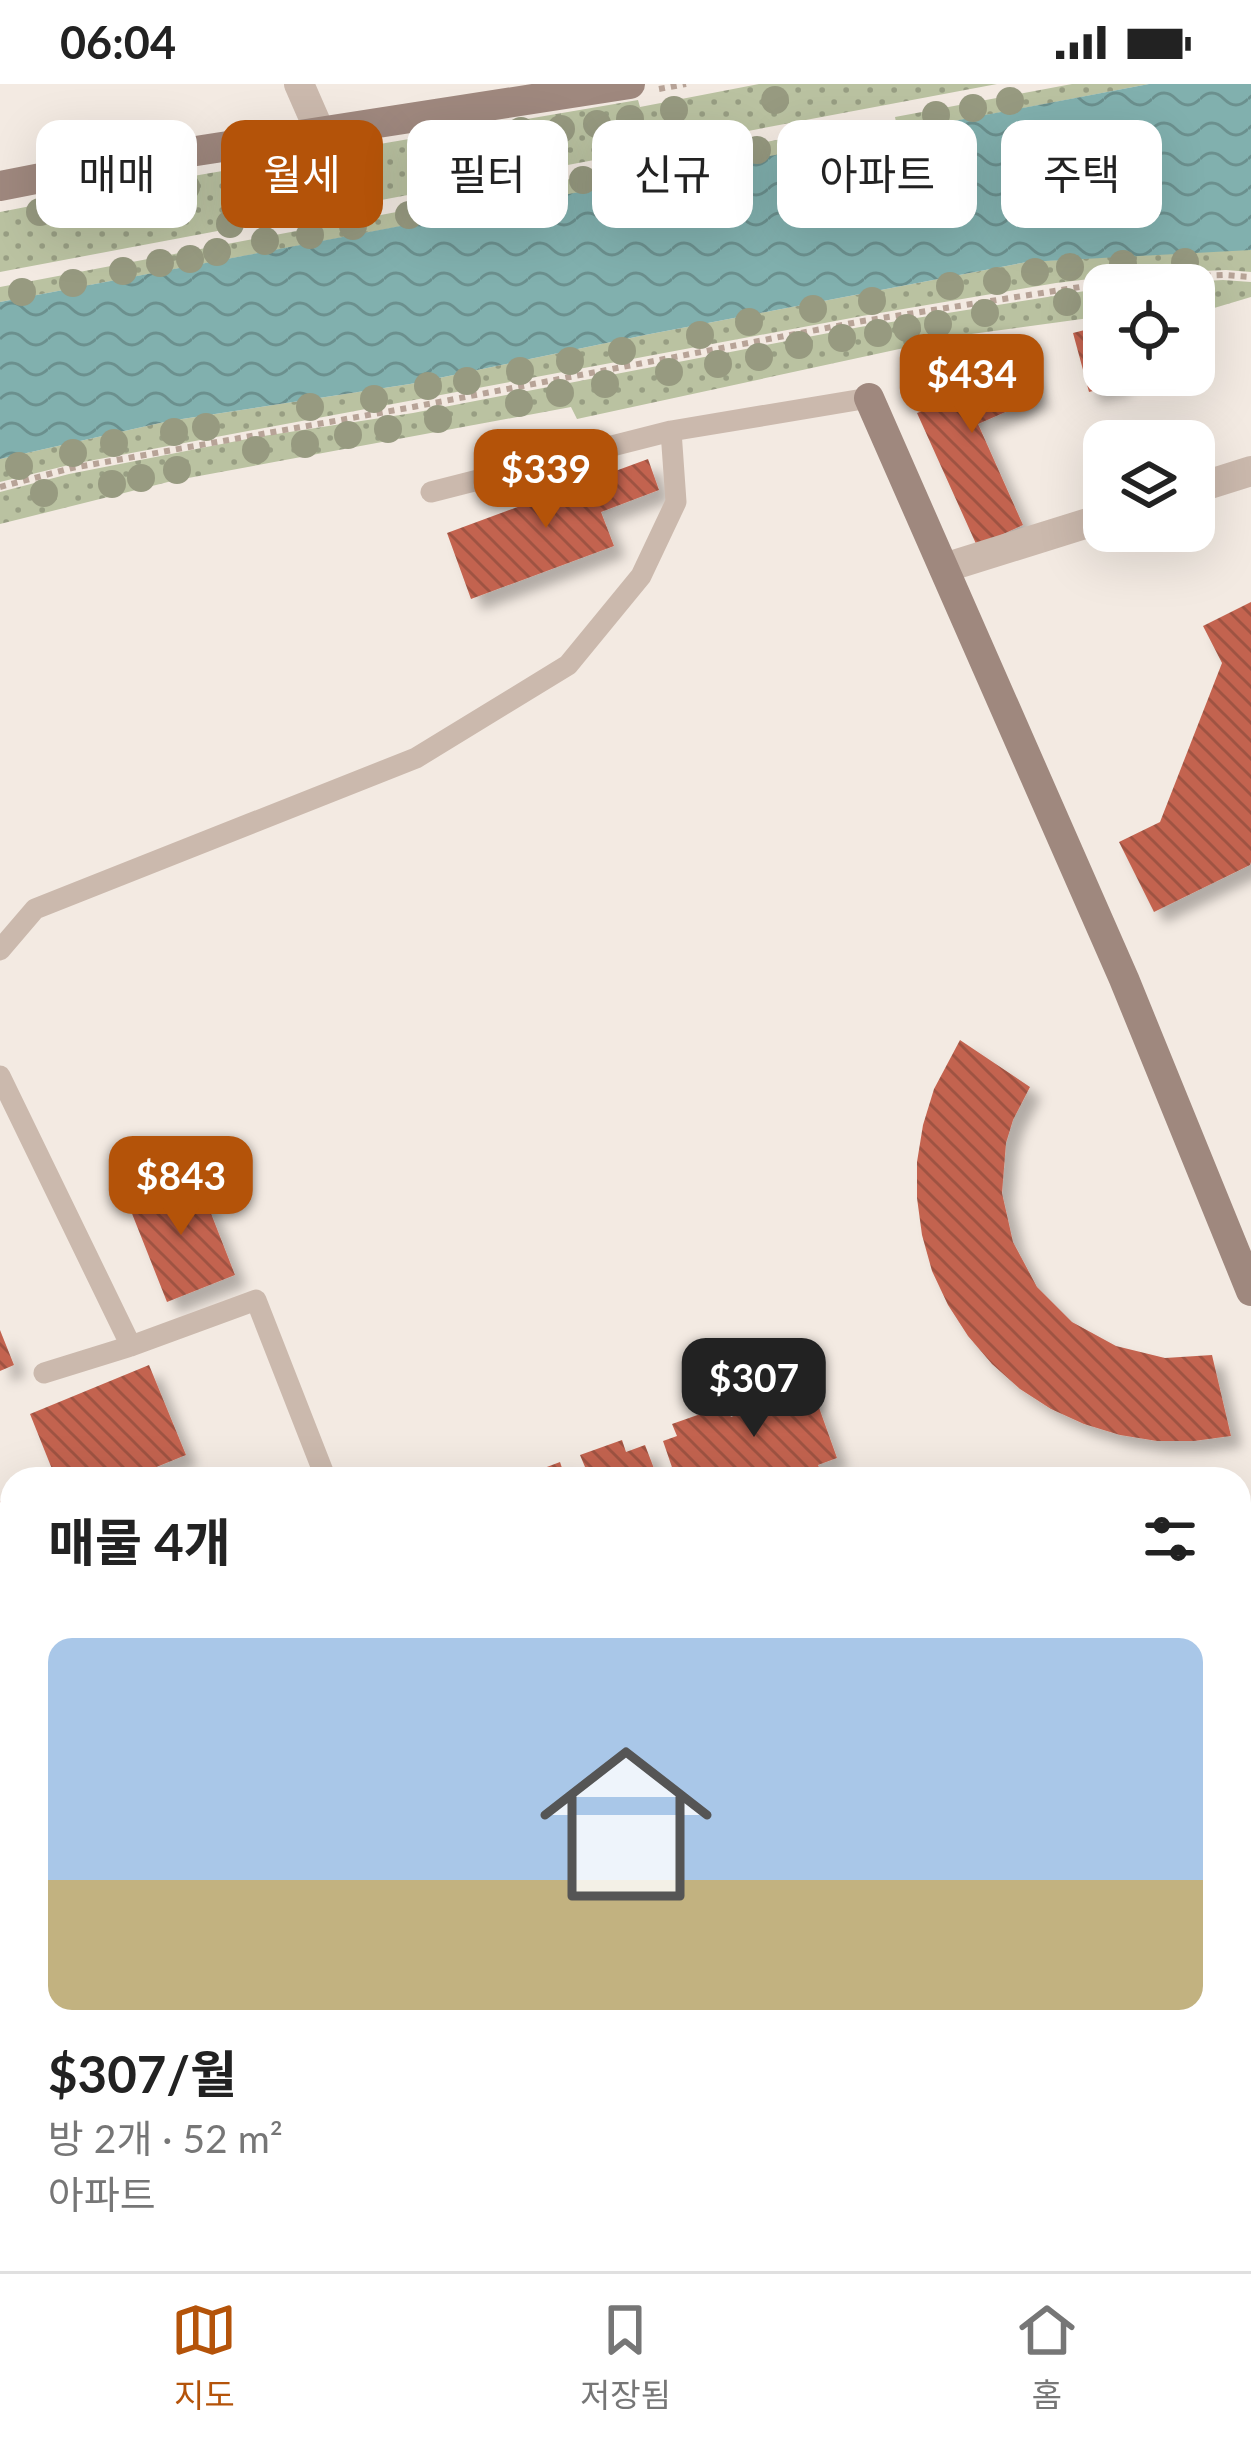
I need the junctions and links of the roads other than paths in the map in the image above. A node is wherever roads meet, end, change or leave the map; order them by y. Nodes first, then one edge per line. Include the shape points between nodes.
1 (299, 84) edge
2 (630, 84) edge
3 (315, 120) edge
4 (383, 122) edge
5 (221, 147) edge
6 (0, 186) edge
7 (869, 398) joint
8 (670, 431) junction
9 (1251, 471) edge
10 (1215, 482) edge
11 (431, 492) dead end
12 (1083, 525) edge
13 (944, 568) junction
14 (0, 950) edge
15 (0, 1076) edge
16 (1251, 1291) edge
17 (131, 1346) junction
18 (44, 1373) dead end
19 (321, 1467) edge

1 - 3 street
2 - 4 street
5 - 6 street
7 - 8 lane
7 - 13 street
8 - 11 lane
8 - 14 lane via 676,502 641,576 568,665 416,758 35,909
9 - 10 street
12 - 13 street
13 - 16 street
15 - 17 lane
17 - 18 lane
17 - 19 lane via 256,1300

